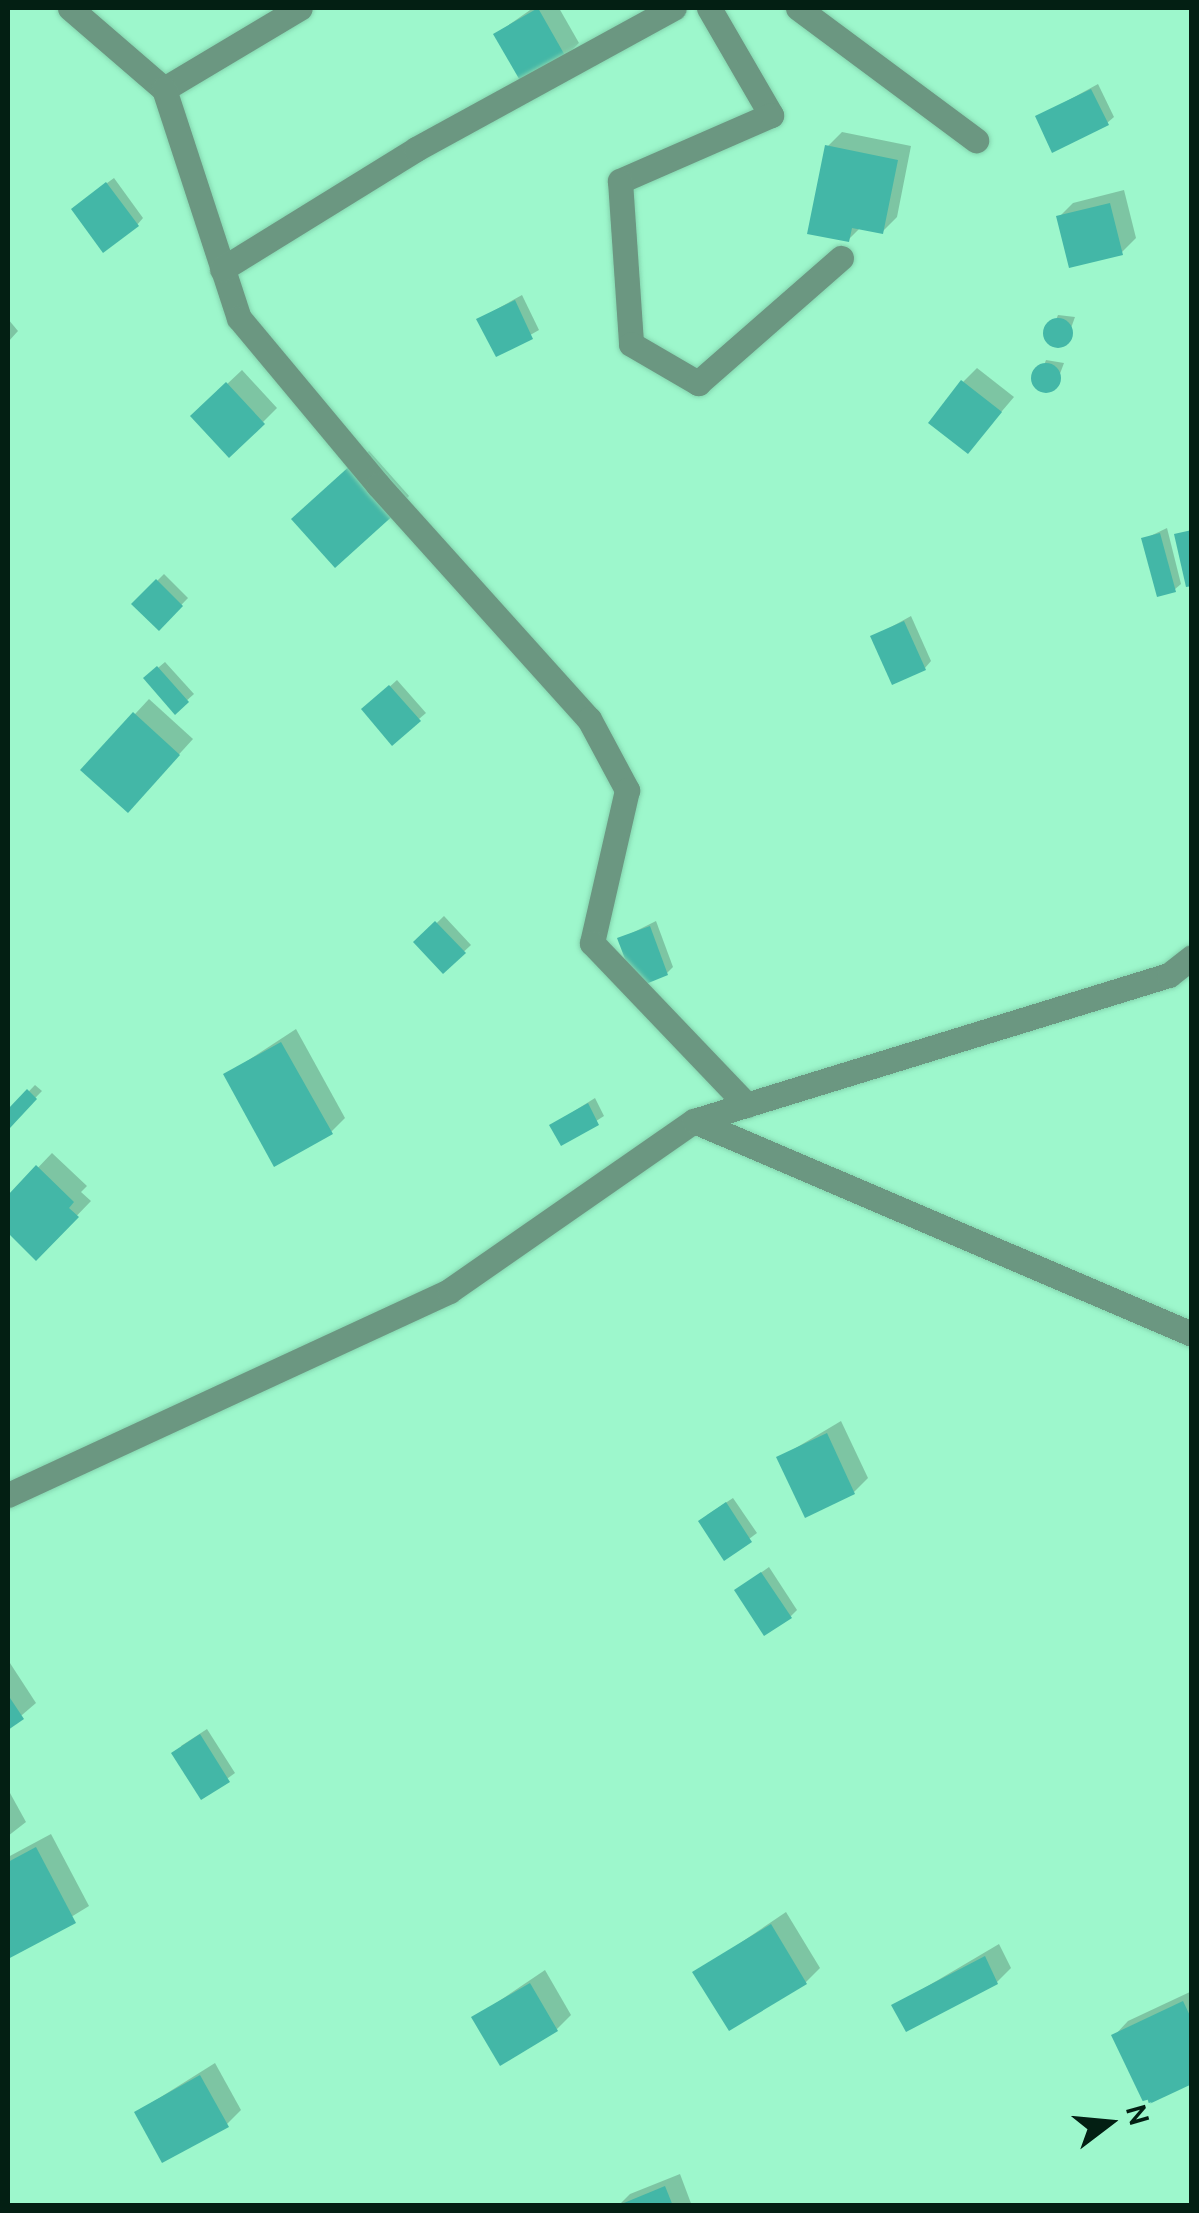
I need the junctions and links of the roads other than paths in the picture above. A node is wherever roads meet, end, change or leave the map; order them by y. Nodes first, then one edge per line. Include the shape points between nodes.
1 (70, 8) edge
2 (300, 8) edge
3 (674, 8) edge
4 (708, 8) edge
5 (798, 8) edge
6 (164, 90) junction
7 (976, 140) dead end
8 (840, 258) dead end
9 (222, 269) junction
10 (1192, 956) edge
11 (747, 1104) junction
12 (694, 1121) junction
13 (1192, 1334) edge
14 (8, 1495) edge

1 - 6 street
2 - 6 street
3 - 9 street via 416,149
4 - 8 street via 770,116 620,181 631,344 698,383
5 - 7 street
6 - 9 street
9 - 11 street via 240,318 378,486 588,719 627,790 592,943
10 - 11 street via 1169,974
11 - 12 street
12 - 13 street
12 - 14 street via 449,1291

